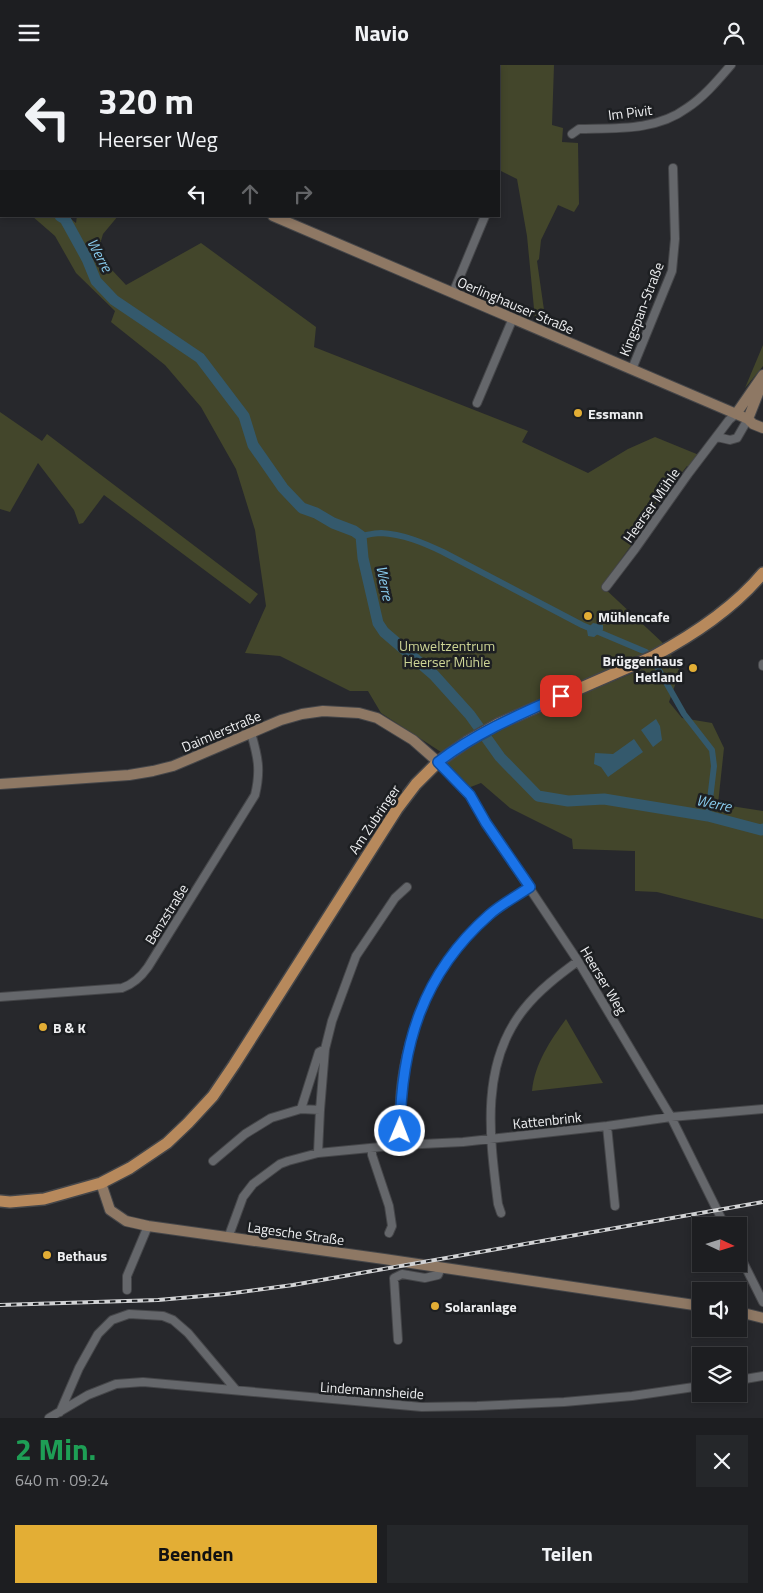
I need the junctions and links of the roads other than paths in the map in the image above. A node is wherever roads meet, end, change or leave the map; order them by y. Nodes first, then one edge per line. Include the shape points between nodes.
1 (731, 65) edge
2 (572, 134) dead end
3 (673, 168) dead end
4 (275, 217) edge
5 (485, 217) edge
6 (453, 293) junction
7 (514, 318) junction
8 (632, 369) junction
9 (763, 375) edge
10 (763, 381) edge
11 (477, 403) dead end
12 (736, 414) junction
13 (748, 419) junction
14 (763, 421) edge
15 (763, 428) edge
16 (717, 437) junction
17 (763, 573) edge
18 (606, 587) dead end
19 (251, 733) junction
20 (438, 762) junction
21 (0, 784) edge
22 (407, 887) dead end
23 (530, 887) junction
24 (578, 961) junction
25 (0, 997) edge
26 (325, 1049) junction
27 (301, 1109) junction
28 (763, 1109) edge
29 (320, 1110) junction
30 (671, 1117) junction
31 (608, 1126) junction
32 (490, 1139) junction
33 (402, 1145) junction
34 (372, 1148) junction
35 (318, 1153) junction
36 (213, 1161) dead end
37 (101, 1183) junction
38 (0, 1201) edge
39 (615, 1206) dead end
40 (501, 1213) dead end
41 (721, 1217) edge
42 (148, 1226) junction
43 (389, 1233) dead end
44 (228, 1238) junction
45 (441, 1268) junction
46 (748, 1271) edge
47 (127, 1290) dead end
48 (763, 1302) edge
49 (692, 1305) edge
50 (747, 1314) edge
51 (763, 1318) edge
52 (398, 1340) dead end
53 (763, 1376) edge
54 (747, 1379) edge
55 (692, 1387) edge
56 (236, 1390) junction
57 (60, 1412) junction
58 (49, 1418) edge

1 - 2 street, Im Pivit via 687,109 675,115 648,125 579,129
3 - 8 street, Kingspan-Straße via 675,239 672,271
4 - 6 street, Oerlinghauser Straße
5 - 6 street
6 - 7 street, Oerlinghauser Straße
7 - 8 street, Oerlinghauser Straße
7 - 11 street
8 - 12 street, Oerlinghauser Straße
9 - 12 street
10 - 13 street
12 - 13 street, Oerlinghauser Straße
12 - 16 street, Heerser Mühle
13 - 14 street, Oerlinghauser Straße
13 - 15 street, Oerlinghauser Straße
13 - 16 street via 737,438
16 - 18 street, Heerser Mühle
17 - 20 main road, Am Zubringer via 720,614 673,646 498,724
19 - 20 street, Daimlerstraße via 281,720 312,712 360,713 386,723
19 - 21 street, Daimlerstraße via 153,771
19 - 25 street, Benzstraße via 259,772 255,795 141,977 122,988
20 - 23 street, Heerser Weg via 470,795
20 - 37 main road, Am Zubringer via 397,809 213,1096 167,1143
22 - 26 street via 394,898 356,956
23 - 24 street, Heerser Weg
23 - 33 street via 490,914 462,942 428,993 415,1023 404,1069 400,1101
24 - 30 street, Heerser Weg
24 - 32 street via 549,983 524,1009 508,1034 495,1068 490,1103
26 - 27 street via 319,1052
26 - 29 street
27 - 29 street
27 - 36 street via 271,1118 245,1134
28 - 30 street, Kattenbrink
29 - 35 street
30 - 31 street, Kattenbrink
30 - 41 street, Heerser Weg
31 - 32 street, Kattenbrink
31 - 39 street
32 - 33 street, Kattenbrink
32 - 40 street
33 - 34 street, Kattenbrink
34 - 35 street, Kattenbrink
34 - 43 street via 389,1206 392,1225
35 - 44 street, Kattenbrink via 280,1164 253,1183 243,1197
37 - 38 main road, Am Zubringer via 44,1199
37 - 42 street, Lagesche Straße via 110,1210 126,1221
42 - 44 street, Lagesche Straße
42 - 47 street via 127,1276
44 - 45 street, Lagesche Straße
45 - 49 street, Lagesche Straße
45 - 52 street via 438,1275 425,1278 402,1274 394,1278
46 - 48 street
50 - 51 street
53 - 54 street
55 - 56 street, Lindemannsheide via 564,1402 451,1407
56 - 57 street, Lindemannsheide via 143,1382 116,1384 88,1395
56 - 57 street via 173,1320 163,1316 129,1314 112,1320 98,1334
57 - 58 street, Lindemannsheide

